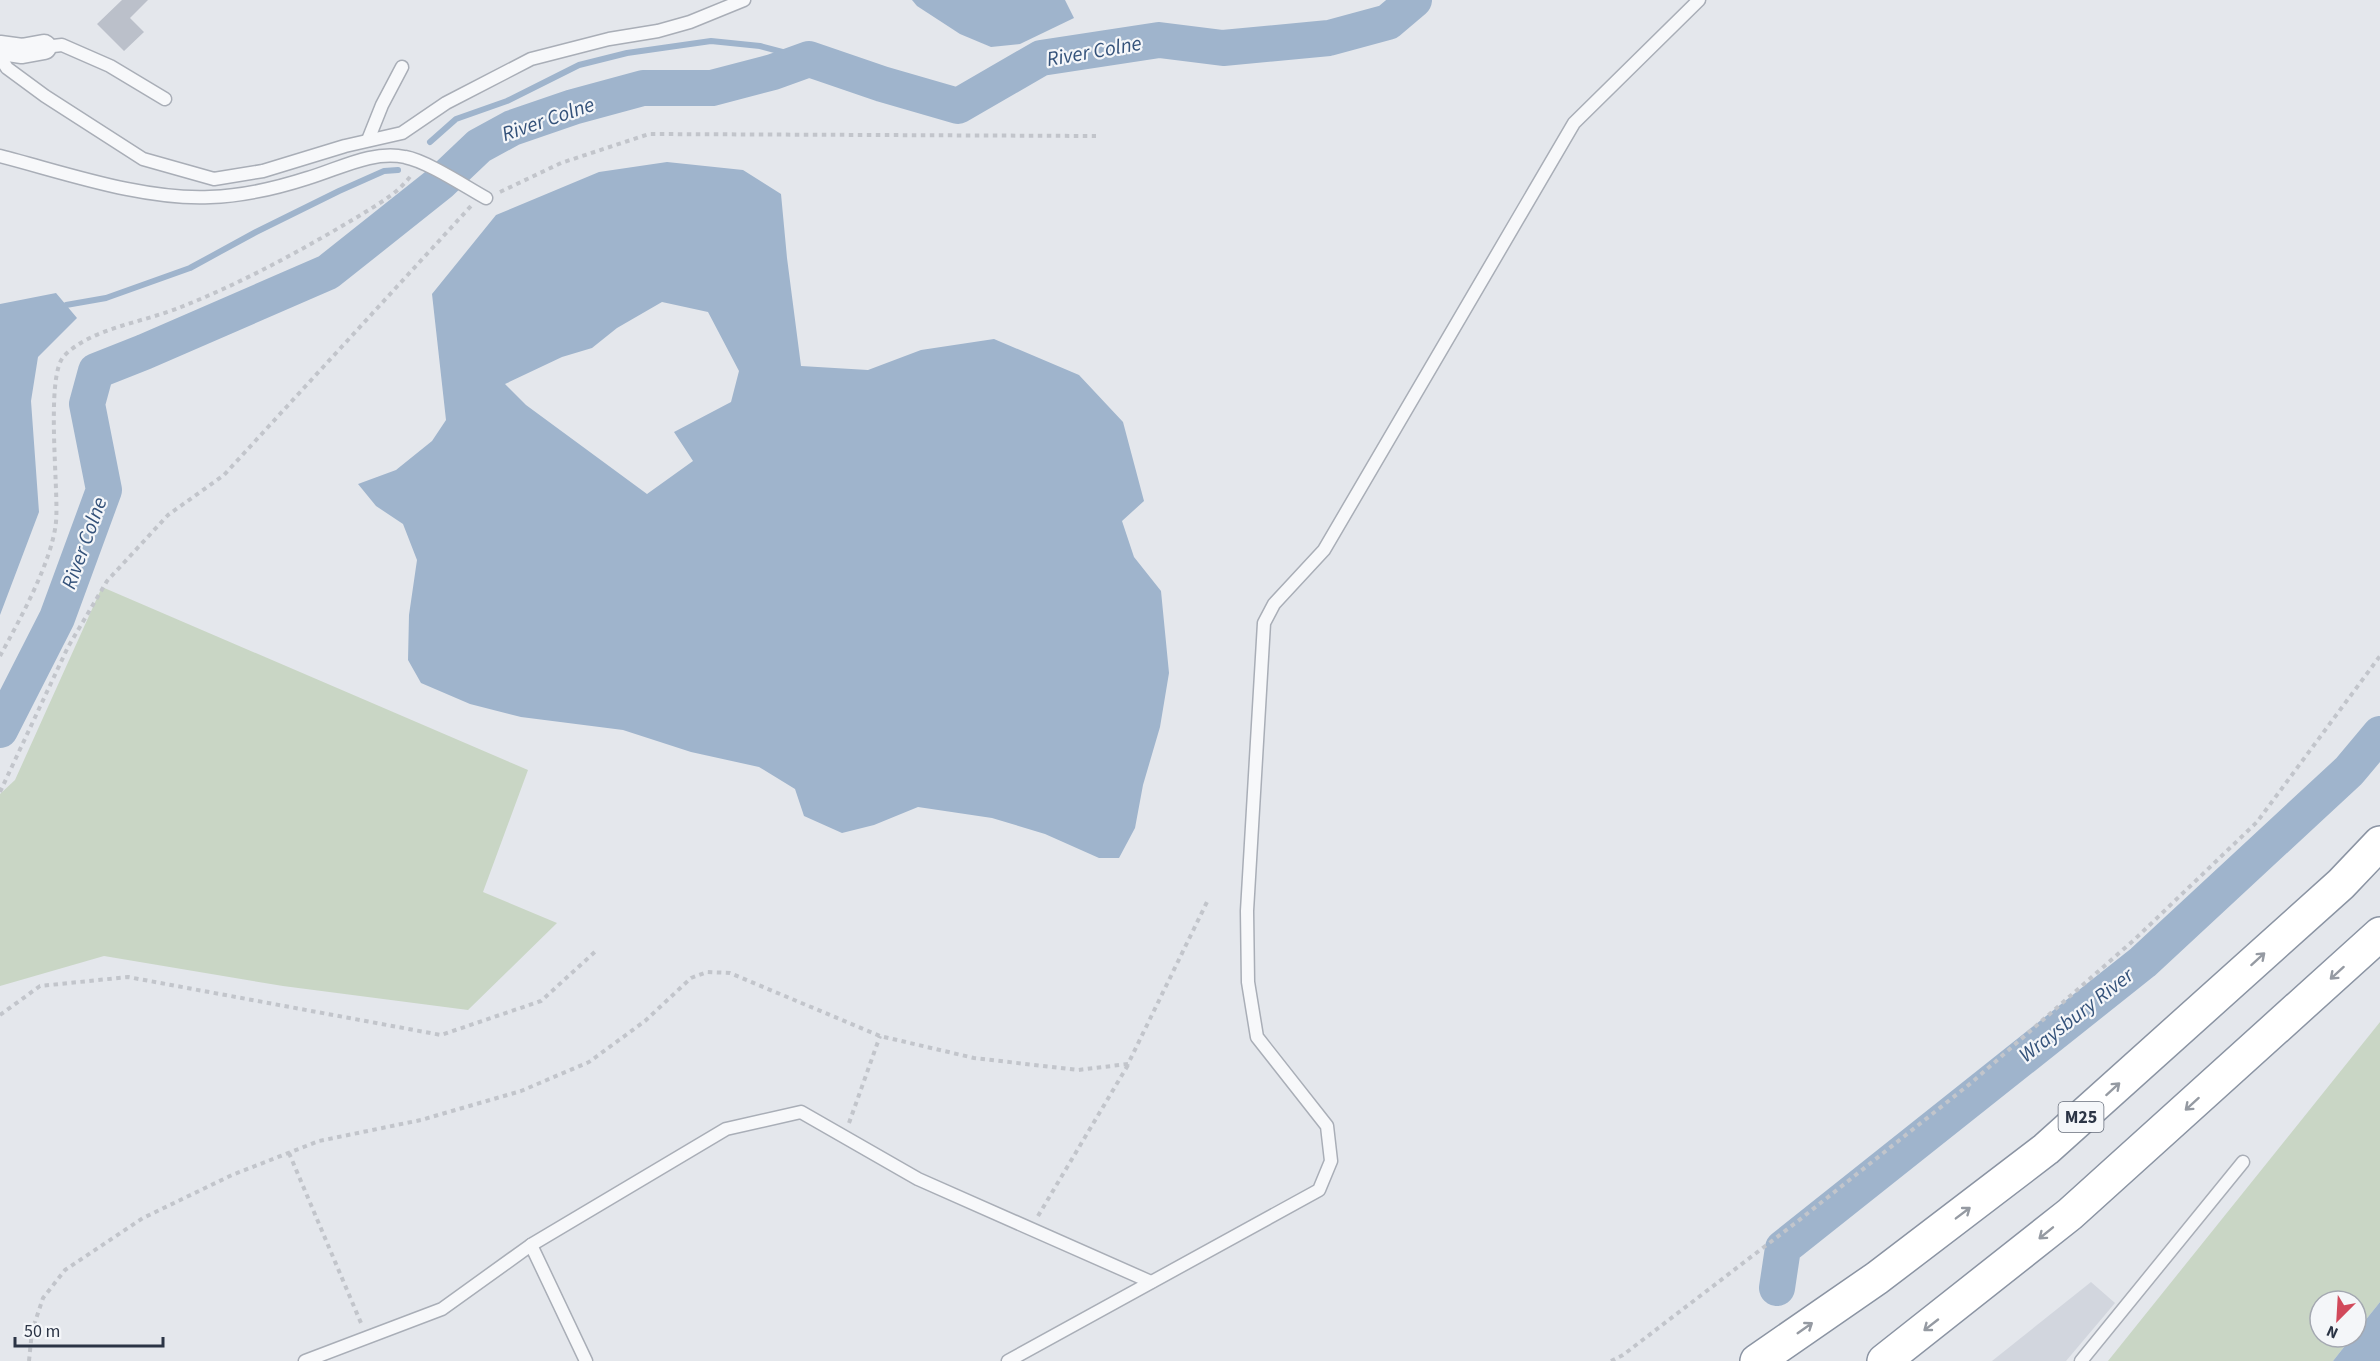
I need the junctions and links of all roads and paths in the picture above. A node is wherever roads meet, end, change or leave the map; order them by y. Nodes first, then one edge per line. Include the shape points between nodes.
1 (744, 0) edge
2 (1699, 0) edge
3 (44, 46) joint
4 (0, 48) edge
5 (0, 57) edge
6 (402, 67) dead end
7 (165, 99) dead end
8 (1096, 135) dead end
9 (368, 140) junction
10 (0, 156) edge
11 (419, 161) junction
12 (486, 198) junction
13 (2380, 656) edge
14 (0, 657) edge
15 (0, 792) edge
16 (2380, 843) edge
17 (1207, 902) dead end
18 (2380, 934) edge
19 (597, 950) dead end
20 (0, 1015) edge
21 (880, 1036) junction
22 (1128, 1064) junction
23 (844, 1137) junction
24 (289, 1153) junction
25 (2243, 1162) dead end
26 (1030, 1229) junction
27 (531, 1245) junction
28 (1151, 1282) junction
29 (367, 1337) junction
30 (29, 1361) edge
31 (305, 1361) edge
32 (586, 1361) edge
33 (1008, 1361) edge
34 (1611, 1361) edge
35 (1757, 1361) edge
36 (1884, 1361) edge
37 (2081, 1361) edge

1 - 9 lane via 658,31 531,59 446,103 402,133
2 - 28 lane via 1575,123 1324,550 1274,604 1264,623 1247,911 1248,982 1257,1037 1327,1126 1330,1161 1319,1190
3 - 4 street via 22,51
3 - 7 lane via 62,45 110,66
5 - 9 lane via 7,68 45,96 142,159 214,178 263,171
6 - 9 lane
8 - 12 path via 650,134 561,163
10 - 11 lane via 156,195 210,197 262,191 371,156 404,156
11 - 12 lane
11 - 14 path via 406,183 390,196 318,241 181,307 98,333 63,357 57,372 55,409 56,523 26,606
12 - 15 path via 470,206 224,475 168,515 107,581 68,647
13 - 34 path via 2257,822 2134,940 1971,1083 1798,1221
35 -> 16 highway, M25 via 1877,1278 2046,1149 2341,884
17 - 22 path
18 -> 36 highway via 2070,1214
19 - 20 path via 541,1001 441,1035 128,977 40,986
21 - 22 path via 985,1059 1078,1070
21 - 23 path
21 - 24 path via 730,974 707,972 691,978 645,1021 589,1062 521,1091 421,1119 319,1141
22 - 26 path
23 - 26 lane via 918,1179
23 - 27 lane via 801,1112 726,1130
24 - 29 path
24 - 30 path via 232,1175 143,1218 65,1270 43,1298 32,1331
25 - 37 lane
26 - 28 lane
27 - 29 lane via 442,1309
27 - 32 lane
28 - 33 lane
29 - 31 lane

